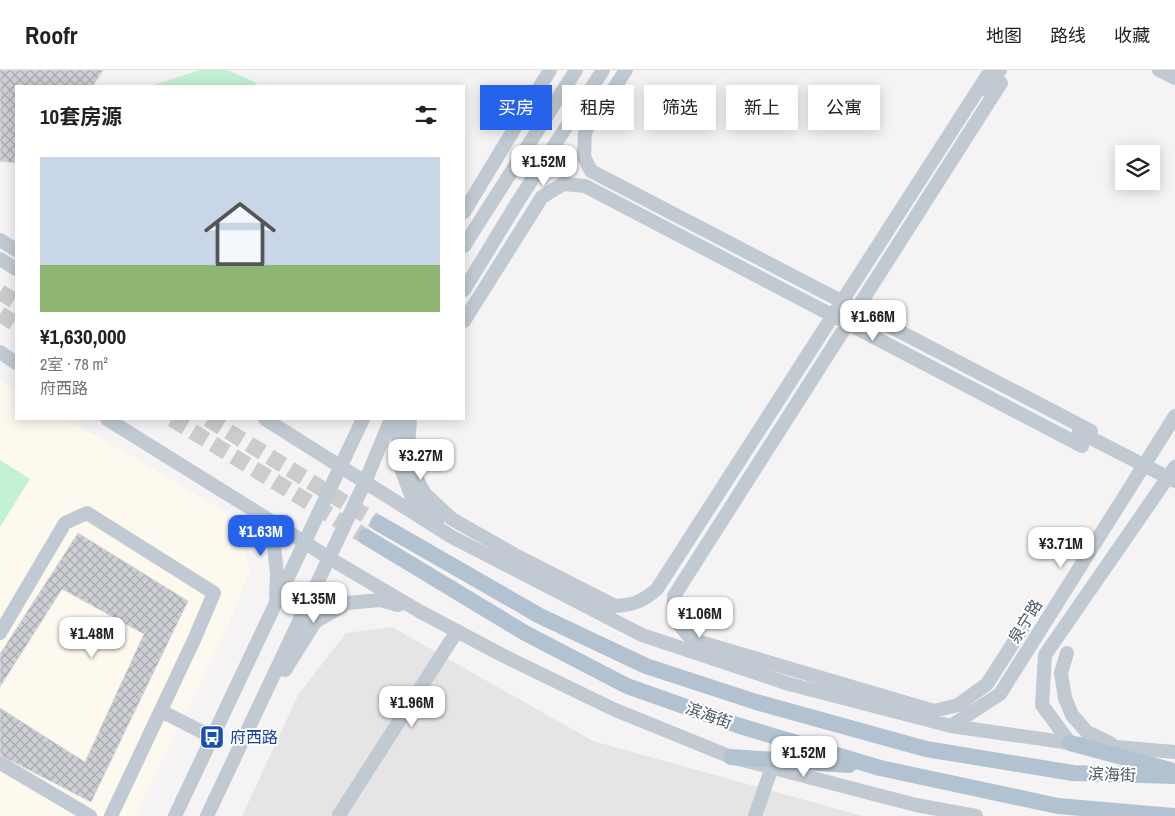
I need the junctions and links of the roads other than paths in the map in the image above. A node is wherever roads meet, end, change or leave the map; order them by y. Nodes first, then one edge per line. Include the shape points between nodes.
1 (550, 70) edge
2 (576, 70) edge
3 (603, 70) edge
4 (626, 70) edge
5 (1159, 70) edge
6 (987, 76) dead end
7 (1000, 76) edge
8 (1175, 78) edge
9 (593, 85) edge
10 (564, 130) edge
11 (577, 130) edge
12 (585, 177) junction
13 (517, 202) junction
14 (465, 210) edge
15 (0, 240) edge
16 (465, 244) edge
17 (15, 249) edge
18 (0, 259) edge
19 (15, 268) edge
20 (465, 288) edge
21 (845, 312) junction
22 (465, 319) edge
23 (0, 352) edge
24 (15, 362) edge
25 (1175, 416) edge
26 (108, 420) edge
27 (267, 420) edge
28 (363, 420) edge
29 (391, 420) edge
30 (399, 420) edge
31 (409, 420) edge
32 (1091, 431) dead end
33 (1082, 446) dead end
34 (1143, 465) junction
35 (340, 466) junction
36 (1173, 475) edge
37 (365, 482) junction
38 (251, 509) junction
39 (378, 523) tunnel mouth
40 (366, 537) tunnel mouth
41 (452, 537) junction
42 (305, 542) junction
43 (329, 558) junction
44 (666, 591) junction
45 (275, 604) junction
46 (419, 611) junction
47 (610, 618) junction
48 (1024, 626) dead end
49 (457, 631) junction
50 (0, 633) edge
51 (690, 651) junction
52 (1067, 654) dead end
53 (160, 711) junction
54 (250, 726) junction
55 (951, 726) junction
56 (212, 737) junction
57 (1070, 743) junction
58 (1117, 747) junction
59 (1175, 752) edge
60 (731, 757) junction
61 (0, 763) edge
62 (772, 767) junction
63 (880, 768) junction
64 (1175, 771) edge
65 (1175, 776) edge
66 (90, 816) edge
67 (111, 816) edge
68 (175, 816) edge
69 (207, 816) edge
70 (341, 816) edge
71 (755, 816) edge
72 (976, 816) edge
73 (1173, 816) edge

1 - 14 street
2 - 16 street
3 - 9 street
4 - 21 street via 585,132 584,157 591,171
5 - 8 street
6 - 21 street
7 - 21 street
10 - 13 street
11 - 12 street via 577,158
12 - 13 street via 561,179
12 - 21 street
13 - 20 street
15 - 17 street
18 - 19 street
21 - 22 street via 585,186 562,184 542,197
21 - 31 street via 657,589 645,600 629,605 615,606 452,519 425,494 407,461
21 - 32 street
21 - 33 street
21 - 34 street
21 - 44 street
21 - 48 street via 674,596 673,611 680,628 693,640 934,711 958,706 987,684
23 - 24 street
25 - 34 street, 泉宁路
26 - 38 street
27 - 35 street
28 - 35 street
29 - 37 street
30 - 41 street via 399,463 411,495
34 - 36 street
34 - 55 street, 泉宁路 via 1000,694
35 - 37 street
35 - 42 street
36 - 57 street via 1045,655 1042,705
37 - 41 street
37 - 43 street
38 - 42 street
38 - 45 street via 274,546 277,574
39 - 65 main road, 滨海街 via 540,616 646,666 756,702 926,749 1072,773
40 - 63 main road, 滨海街 via 525,634 627,686 740,726
41 - 47 street
42 - 43 street
42 - 45 street
43 - 46 street
43 - 54 street
44 - 47 street via 630,614
44 - 51 street via 665,613 673,632
45 - 56 street
46 - 49 street
46 - 54 street via 380,600 347,603 315,622
47 - 51 street via 642,635
49 - 60 street via 613,709
49 - 70 street
50 - 53 street via 66,523 87,514 214,593
51 - 55 street via 790,684
52 - 58 street via 1061,673 1072,715 1087,732
53 - 56 street
53 - 67 street
54 - 69 street
55 - 57 street
56 - 68 street
57 - 58 street
57 - 64 main road
58 - 59 street
60 - 62 street
60 - 63 main road
61 - 66 street
62 - 71 street
62 - 72 street
63 - 73 main road, 滨海街 via 1058,806

